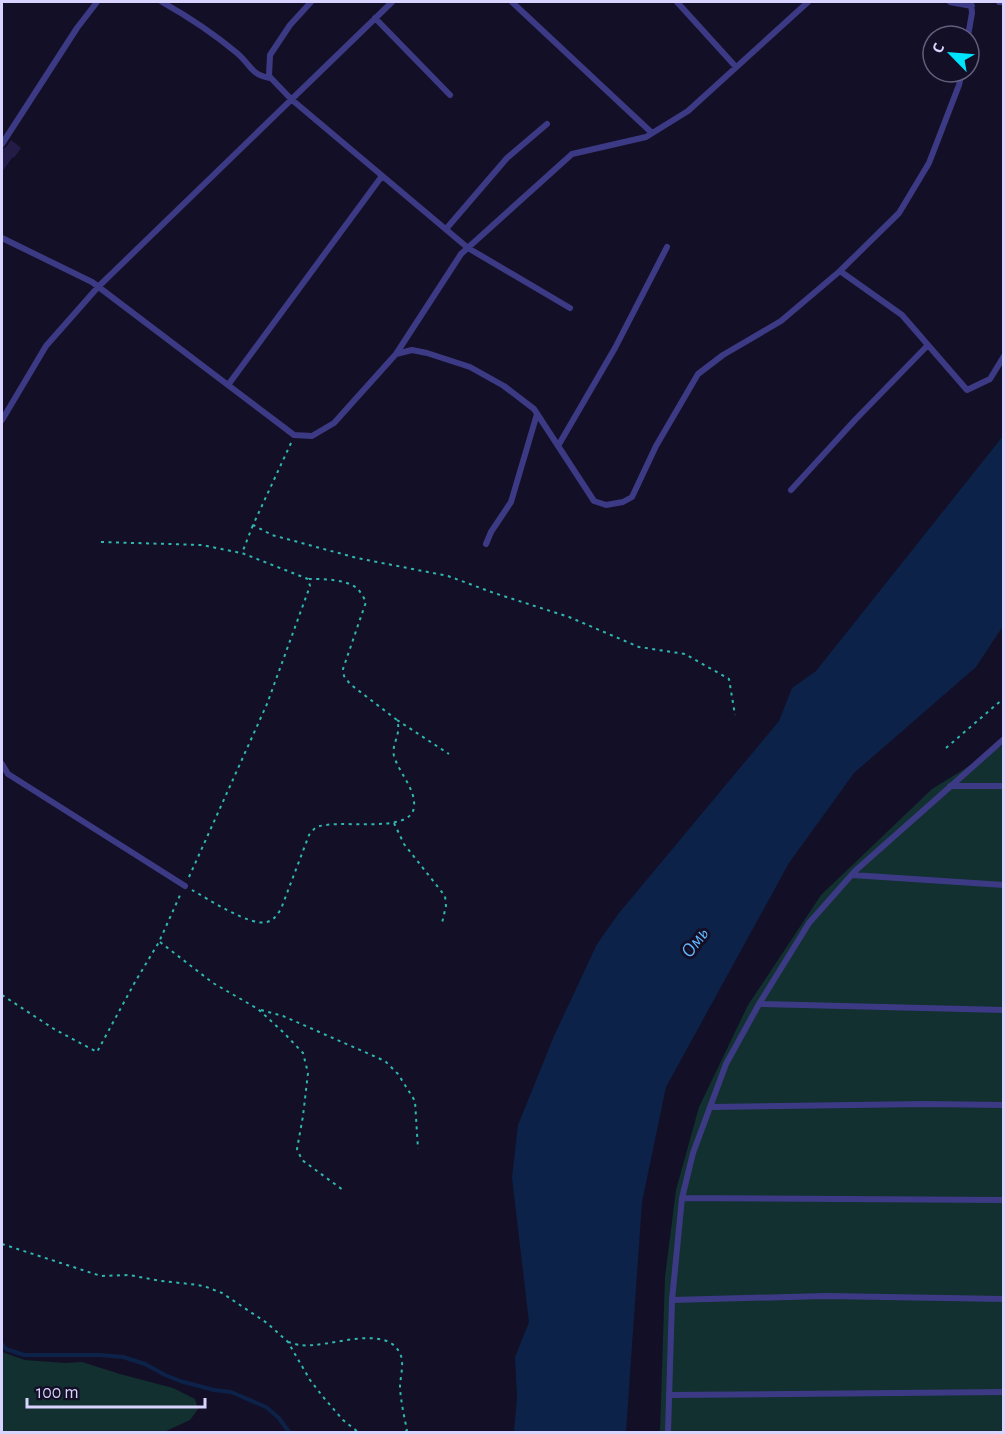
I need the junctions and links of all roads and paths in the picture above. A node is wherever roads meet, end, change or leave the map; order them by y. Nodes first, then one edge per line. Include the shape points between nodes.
1 (97, 2) edge
2 (162, 2) edge
3 (311, 2) edge
4 (392, 2) edge
5 (512, 2) edge
6 (677, 2) edge
7 (808, 2) edge
8 (950, 2) edge
9 (999, 2) edge
10 (1004, 2) edge
11 (972, 4) edge
12 (375, 18) junction
13 (970, 24) edge
14 (736, 67) junction
15 (270, 78) junction
16 (959, 84) edge
17 (450, 95) dead end
18 (291, 99) junction
19 (547, 124) dead end
20 (652, 133) junction
21 (2, 144) edge
22 (382, 176) junction
23 (446, 229) junction
24 (2, 238) edge
25 (667, 247) dead end
26 (468, 248) junction
27 (840, 271) junction
28 (98, 287) junction
29 (570, 308) dead end
30 (928, 345) junction
31 (396, 354) junction
32 (1004, 356) edge
33 (228, 385) junction
34 (537, 414) junction
35 (2, 420) edge
36 (294, 435) junction
37 (558, 446) junction
38 (791, 490) dead end
39 (253, 525) junction
40 (101, 542) dead end
41 (486, 544) dead end
42 (242, 553) junction
43 (308, 579) junction
44 (1004, 698) edge
45 (735, 715) dead end
46 (397, 720) junction
47 (1004, 739) edge
48 (946, 748) dead end
49 (449, 754) dead end
50 (2, 764) edge
51 (950, 786) junction
52 (1004, 786) edge
53 (393, 822) junction
54 (852, 875) junction
55 (1004, 885) edge
56 (185, 886) junction
57 (442, 923) dead end
58 (159, 942) junction
59 (2, 995) edge
60 (759, 1004) junction
61 (258, 1009) junction
62 (1004, 1010) edge
63 (1004, 1105) edge
64 (710, 1107) junction
65 (418, 1149) dead end
66 (343, 1190) dead end
67 (682, 1198) junction
68 (1004, 1200) edge
69 (2, 1244) edge
70 (1004, 1299) edge
71 (672, 1300) junction
72 (288, 1342) junction
73 (1004, 1392) edge
74 (669, 1395) junction
75 (358, 1432) edge
76 (405, 1432) edge
77 (668, 1432) edge

1 - 21 lane
2 - 15 lane via 238,54 259,76
3 - 15 lane via 270,55
4 - 12 lane
5 - 20 lane
6 - 14 lane
7 - 14 lane
8 - 11 lane
9 - 10 lane
11 - 13 lane
12 - 17 lane
12 - 18 lane
14 - 20 lane via 688,111
15 - 18 lane
16 - 27 lane via 929,163 899,213
18 - 22 lane
18 - 28 lane
19 - 23 lane via 507,158
20 - 26 lane via 572,154
22 - 23 lane
22 - 33 lane
23 - 26 lane
24 - 28 lane
25 - 37 lane
26 - 29 lane
26 - 31 lane
27 - 30 lane via 902,315
27 - 37 lane via 781,321 698,374 632,497 606,505 594,501
28 - 33 lane
28 - 35 lane via 46,346
30 - 32 lane via 967,390 990,379
30 - 38 lane
31 - 34 lane via 412,350 470,367 504,386
31 - 36 lane via 334,423 312,436
33 - 36 lane
34 - 37 lane
34 - 41 lane via 512,502
36 - 39 path
39 - 42 path
39 - 45 path via 272,535 357,558 448,576 569,617 639,647 685,654 729,679
40 - 42 path via 202,545
42 - 43 path
43 - 46 path via 348,583 363,596 366,602 344,676
43 - 56 path via 310,586 267,704
44 - 48 path
46 - 49 path
46 - 53 path via 399,733 393,752 415,806 406,819
47 - 51 lane
50 - 56 lane via 8,774
51 - 52 lane
51 - 54 lane
53 - 56 path via 316,828 309,835 276,917 269,922 251,921
53 - 57 path via 404,844 445,896
54 - 55 lane
54 - 60 lane via 809,923
56 - 58 path
58 - 59 path via 97,1052
58 - 61 path via 213,983
60 - 62 lane
60 - 64 lane via 726,1064
61 - 65 path via 385,1061 414,1101
61 - 66 path via 303,1053 308,1073 297,1149 302,1160
63 - 64 lane
64 - 67 lane
67 - 68 lane
67 - 71 lane
69 - 72 path via 101,1276 129,1275 204,1286 222,1293 267,1323
70 - 71 lane via 826,1296
71 - 74 lane
72 - 75 path via 310,1380
72 - 76 path via 301,1346 375,1338 398,1349 402,1358 400,1387
73 - 74 lane
74 - 77 lane

